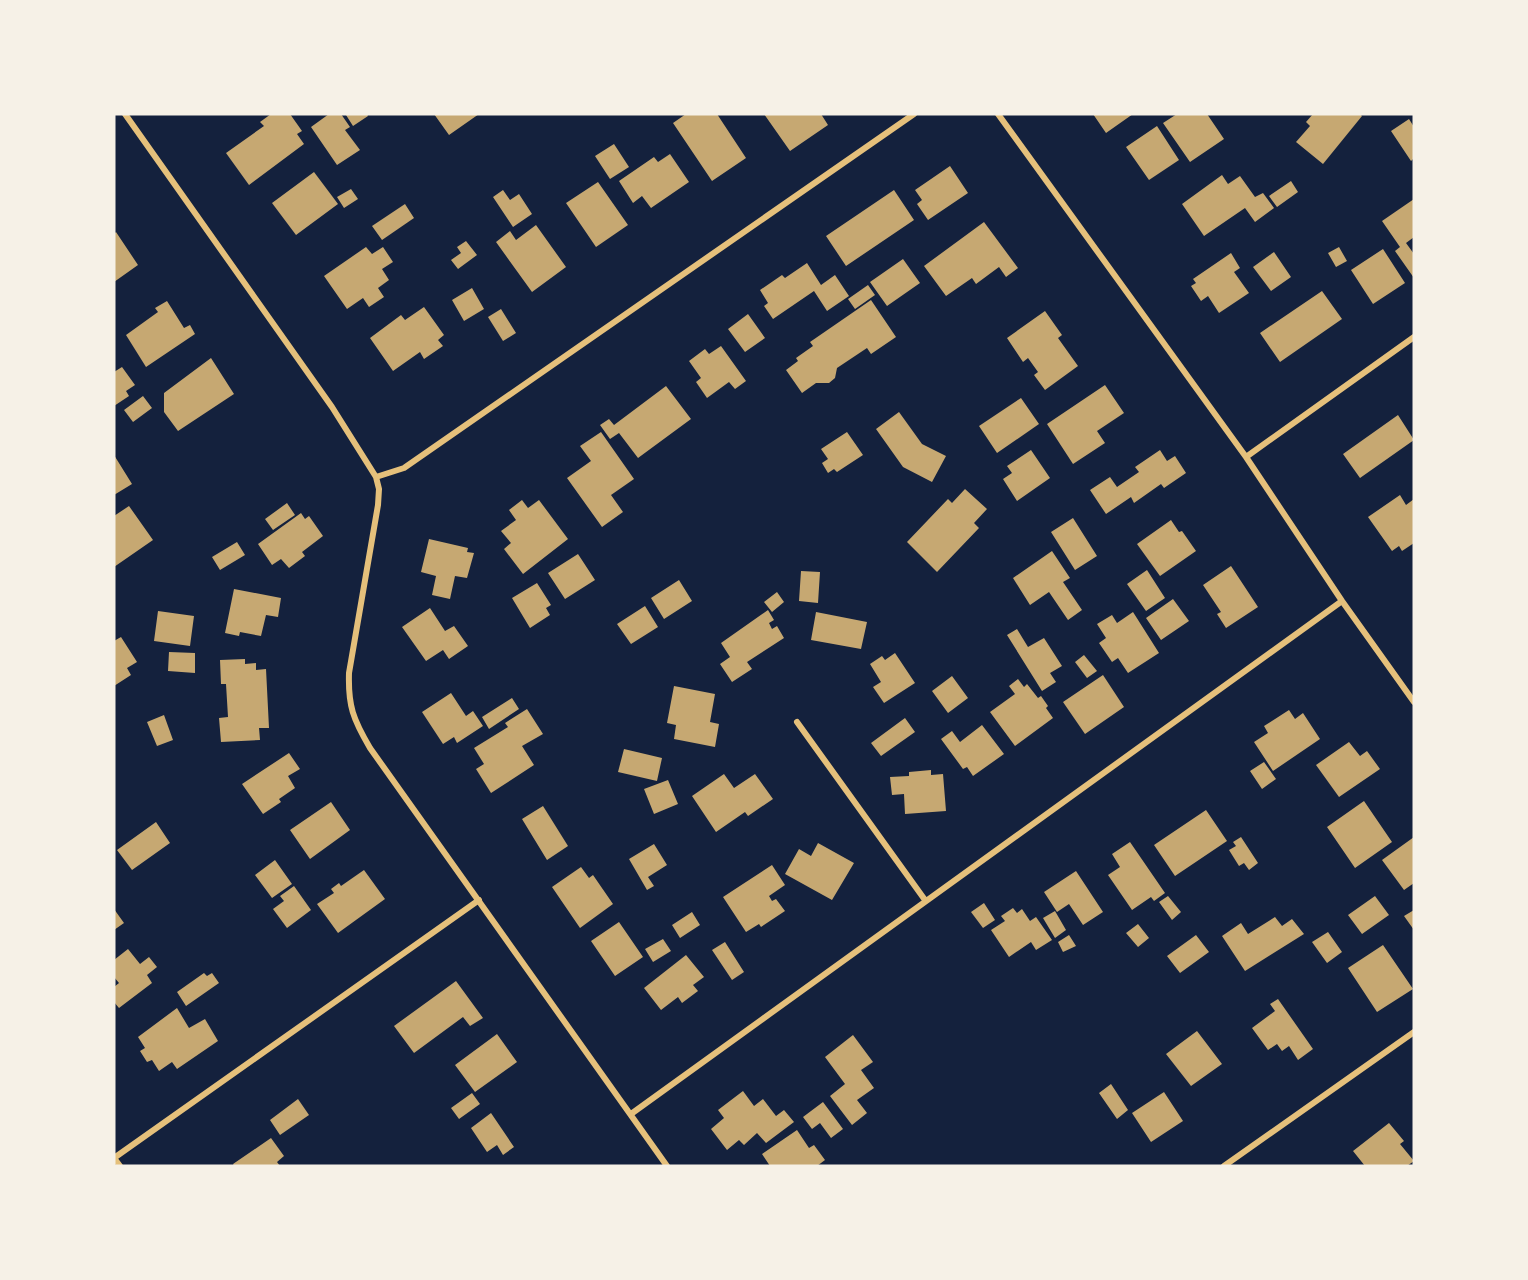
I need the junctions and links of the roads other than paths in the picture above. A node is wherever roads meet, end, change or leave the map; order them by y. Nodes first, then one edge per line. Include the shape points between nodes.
1 (125, 114) edge
2 (914, 114) edge
3 (998, 114) edge
4 (1414, 337) edge
5 (1246, 457) junction
6 (376, 477) junction
7 (1342, 601) junction
8 (1414, 702) edge
9 (797, 722) dead end
10 (479, 900) junction
11 (925, 900) junction
12 (1414, 1032) edge
13 (631, 1114) junction
14 (114, 1158) edge
15 (120, 1166) edge
16 (667, 1166) edge
17 (1224, 1166) edge

1 - 6 street via 332,407
2 - 6 street via 404,468
3 - 5 street
4 - 5 street
5 - 7 street
6 - 10 street via 378,505 348,697 370,748
7 - 8 street
7 - 11 street
9 - 11 street
10 - 13 street
10 - 14 street
11 - 13 street
12 - 17 street
13 - 16 street
14 - 15 street

